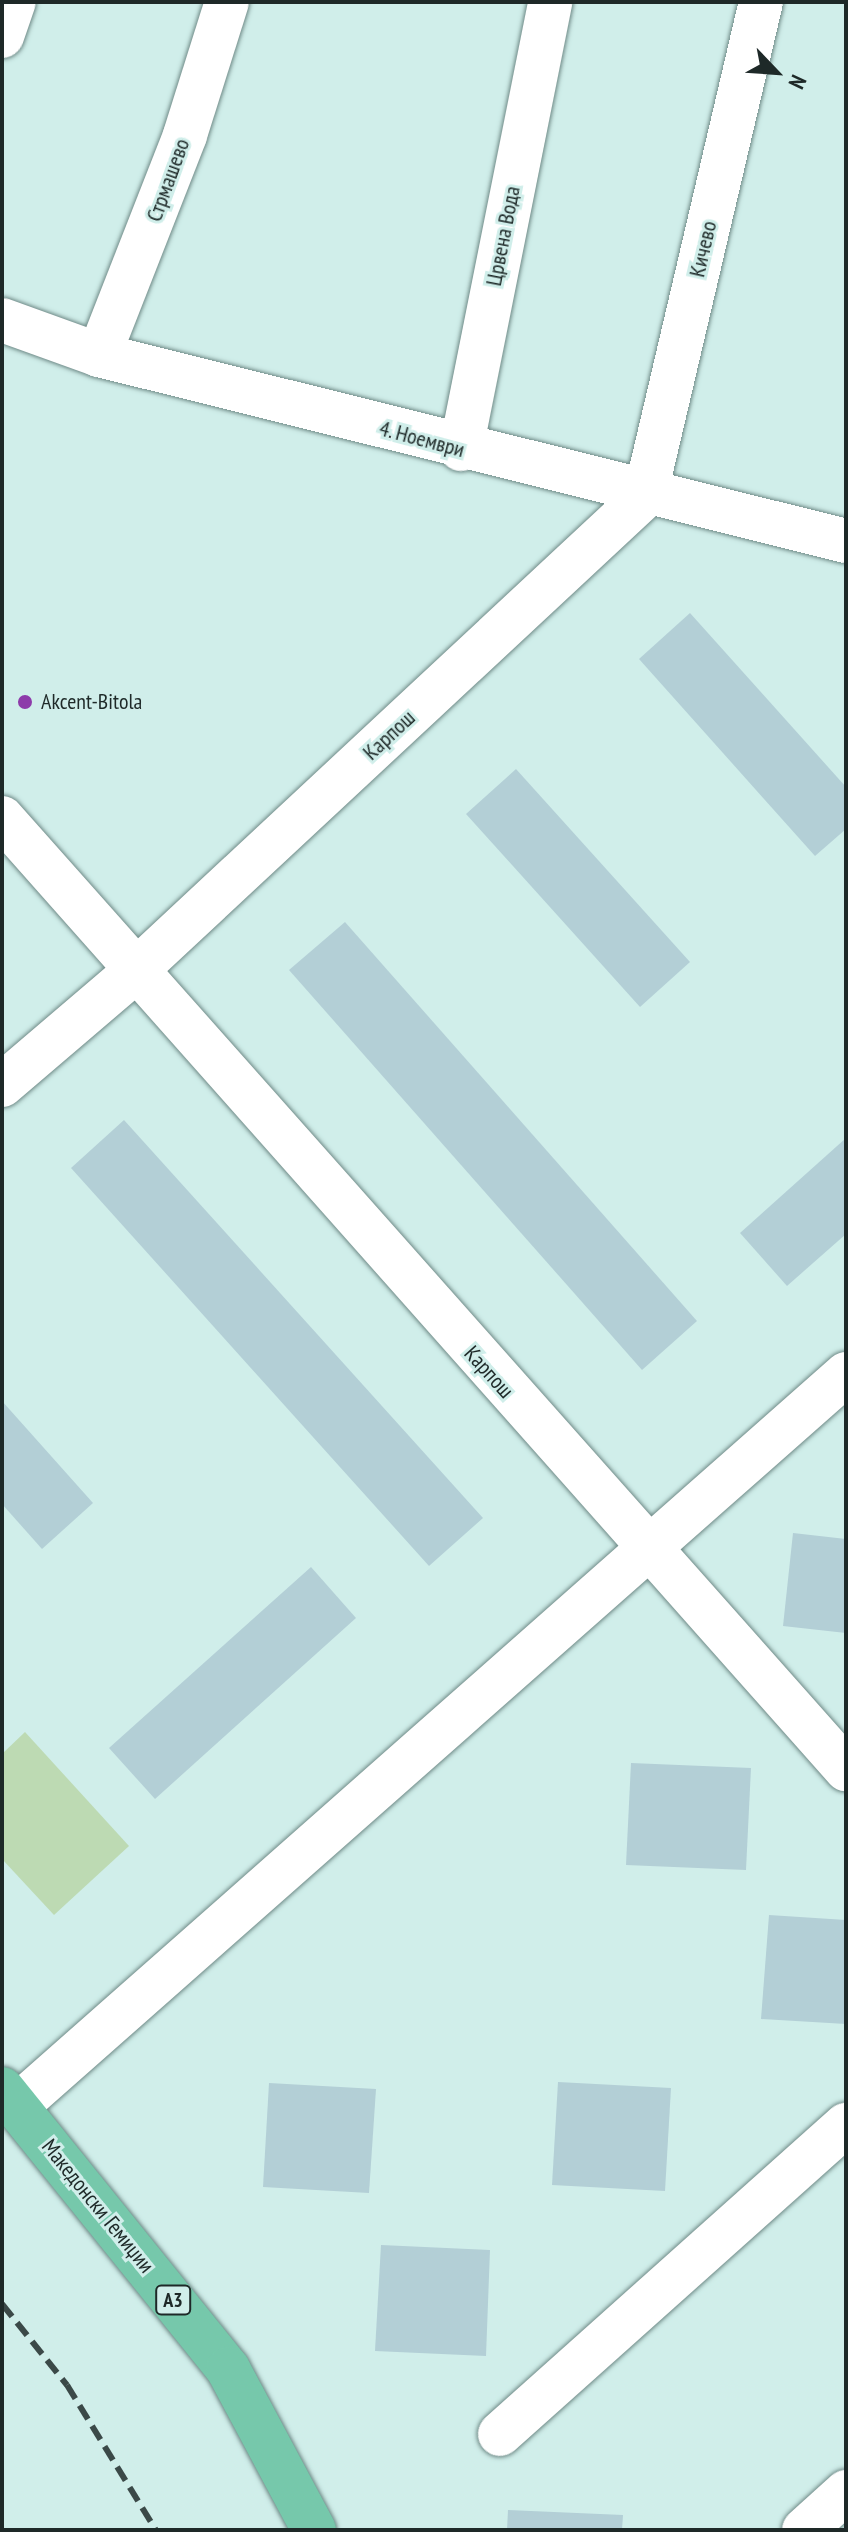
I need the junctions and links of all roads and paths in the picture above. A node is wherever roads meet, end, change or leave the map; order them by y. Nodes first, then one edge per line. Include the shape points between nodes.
1 (14, 2) edge
2 (227, 2) edge
3 (761, 2) edge
4 (537, 9) edge
5 (2, 36) edge
6 (2, 320) edge
7 (99, 355) junction
8 (461, 449) junction
9 (645, 496) junction
10 (846, 541) edge
11 (2, 818) edge
12 (133, 973) junction
13 (2, 1085) edge
14 (846, 1374) edge
15 (647, 1549) junction
16 (846, 1769) edge
17 (9, 2098) edge
18 (846, 2125) edge
19 (500, 2434) dead end
20 (846, 2492) edge
21 (314, 2530) edge
22 (804, 2530) edge

1 - 5 street
2 - 7 street, Стрмашево via 185,135
3 - 9 street, Кичево
4 - 8 street, Црвена Вода
6 - 7 street, 4. Ноември
7 - 8 street, 4. Ноември
8 - 9 street, 4. Ноември
9 - 10 street, 4. Ноември
9 - 12 street, Карпош
11 - 12 street, Карпош
12 - 13 street, Карпош
12 - 15 street, Карпош
14 - 15 street
15 - 16 street, Карпош
15 - 17 street
17 - 21 main road, Македонски Гемиџии / A3 via 228,2369
18 - 19 street
20 - 22 street

